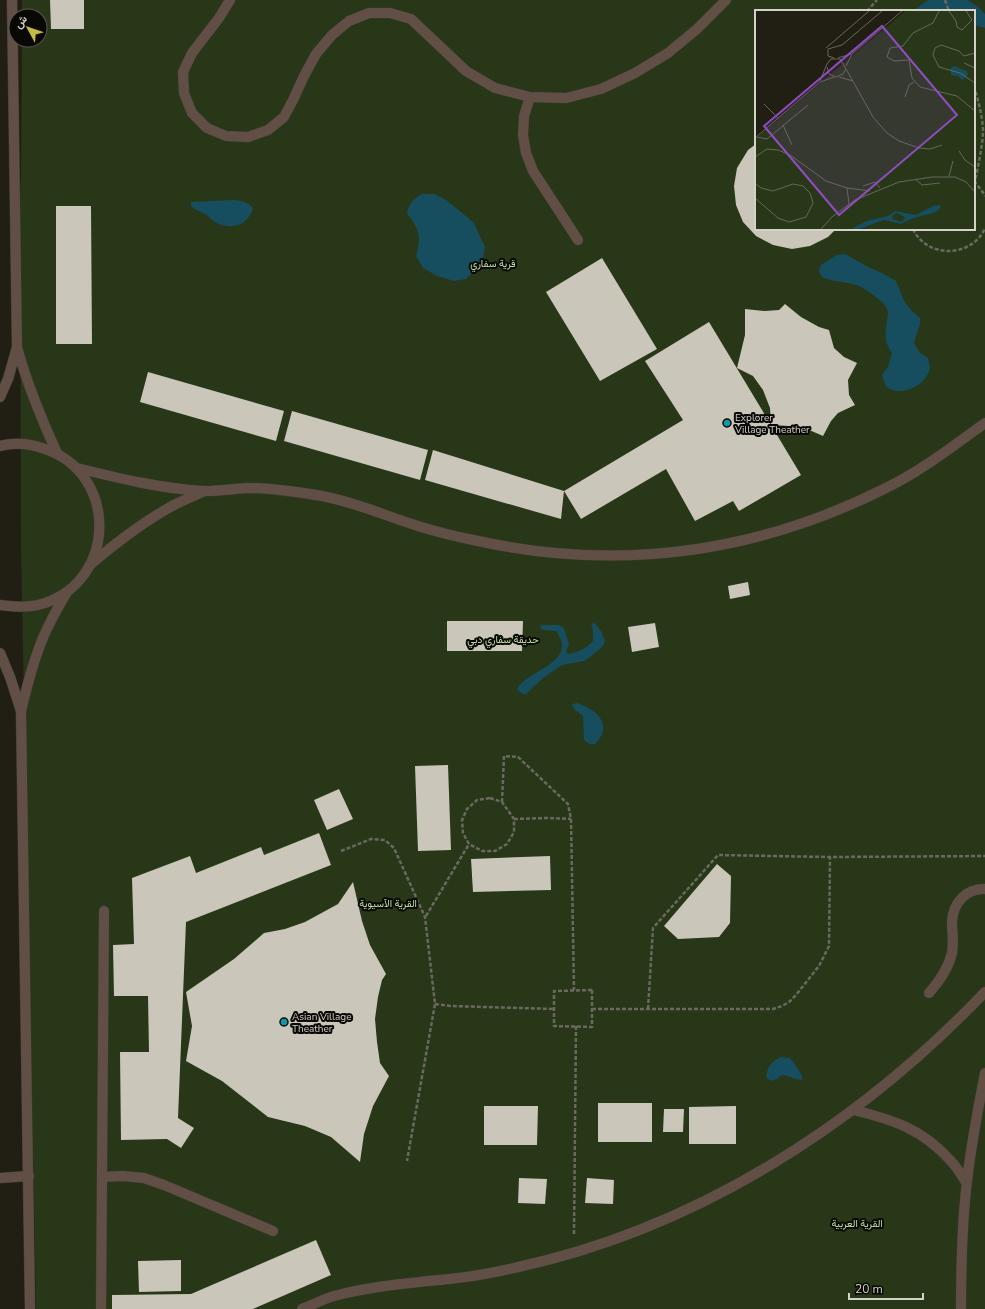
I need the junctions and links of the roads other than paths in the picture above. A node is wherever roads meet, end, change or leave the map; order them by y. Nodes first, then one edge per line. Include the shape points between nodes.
1 (12, 0) edge
2 (230, 0) edge
3 (726, 0) edge
4 (530, 98) junction
5 (578, 240) dead end
6 (17, 347) junction
7 (0, 398) edge
8 (985, 423) edge
9 (0, 446) edge
10 (57, 453) junction
11 (77, 468) junction
12 (204, 491) junction
13 (90, 564) junction
14 (67, 592) junction
15 (0, 605) edge
16 (0, 653) edge
17 (22, 711) junction
18 (985, 889) edge
19 (104, 911) dead end
20 (985, 992) edge
21 (930, 993) dead end
22 (985, 1073) edge
23 (853, 1110) junction
24 (28, 1176) junction
25 (102, 1177) junction
26 (0, 1178) edge
27 (966, 1182) junction
28 (273, 1232) dead end
29 (30, 1309) edge
30 (101, 1309) edge
31 (302, 1309) edge
32 (961, 1309) edge

1 - 6 street
2 - 4 street via 192,53 183,72 184,93 192,113 207,128 226,136 248,137 268,130 284,116 316,54 332,35 349,21 369,13 390,13 411,19 466,71 496,88
3 - 4 street via 668,53 635,73 601,89 566,98
4 - 5 street via 524,116 523,135 526,153 534,171
6 - 7 street
6 - 10 street via 34,401
8 - 12 street via 939,457 888,488 833,513 776,533 717,547 658,554 598,556 538,552 420,527 342,501 314,495 248,488
9 - 10 street via 33,445
10 - 11 street
11 - 12 street via 140,482
11 - 13 street via 92,489 100,514 99,540
12 - 13 street via 144,523
13 - 14 street
14 - 15 street via 46,603 23,608
14 - 17 street via 38,649
16 - 17 street
17 - 24 street
18 - 21 street via 978,888 964,894 955,906 952,951 948,966
19 - 25 street
20 - 23 street via 896,1076
22 - 27 street
23 - 27 street via 907,1126 930,1141 950,1160
23 - 31 street via 802,1146 748,1179 692,1208 634,1232 574,1253 514,1268 452,1279 390,1285 334,1296
24 - 26 street
24 - 29 street
25 - 28 street via 144,1178
25 - 30 street
27 - 32 street

